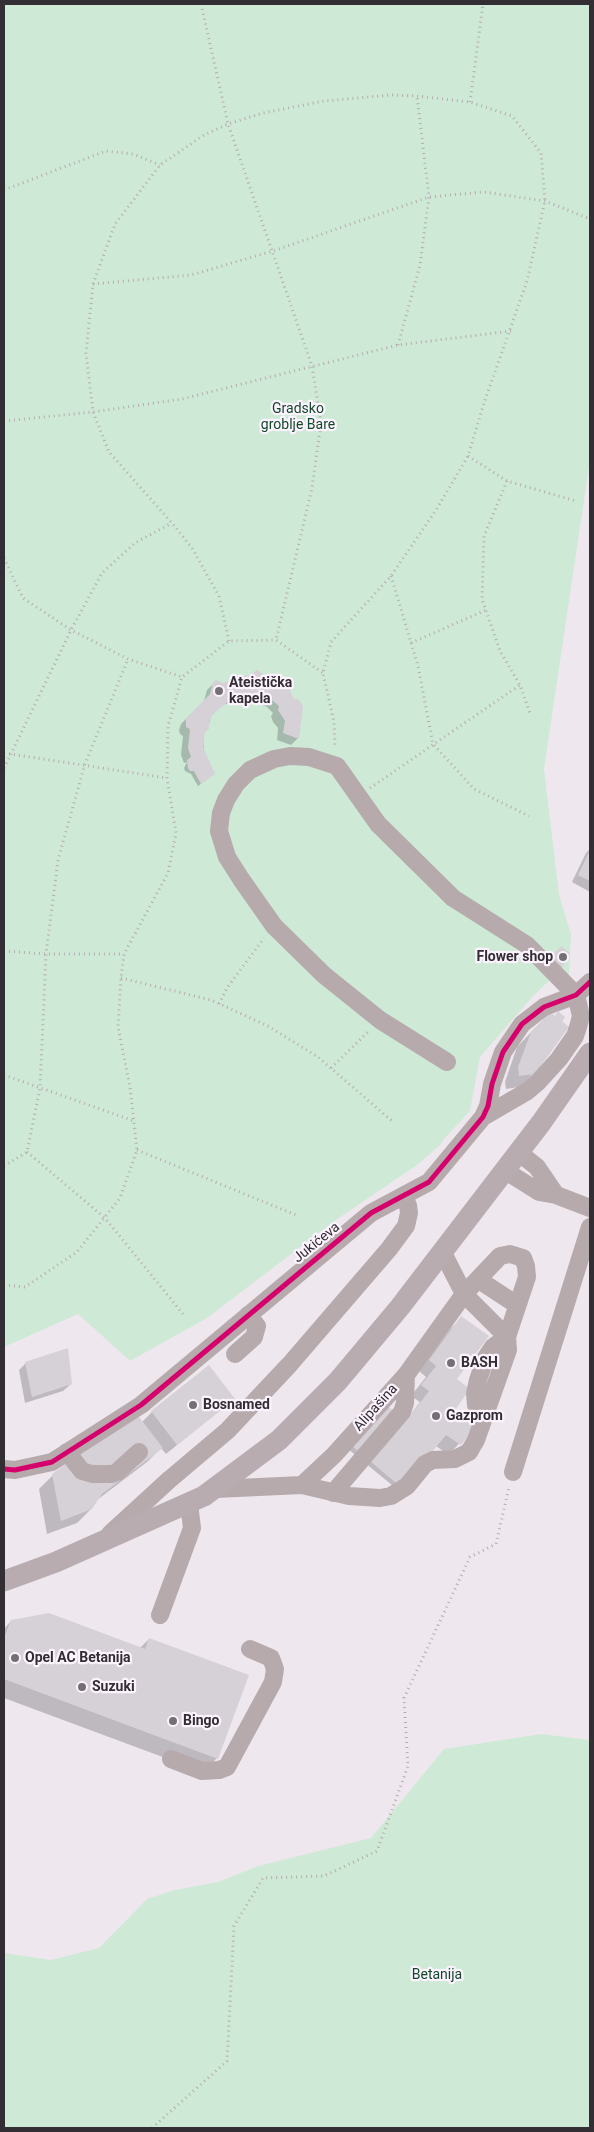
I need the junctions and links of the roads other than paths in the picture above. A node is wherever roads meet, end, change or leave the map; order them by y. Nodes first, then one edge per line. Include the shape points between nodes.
1 (590, 982) edge
2 (576, 995) junction
3 (590, 1053) edge
4 (447, 1062) dead end
5 (483, 1117) junction
6 (518, 1152) junction
7 (504, 1170) junction
8 (556, 1195) junction
9 (402, 1198) junction
10 (590, 1208) edge
11 (590, 1227) edge
12 (442, 1251) junction
13 (479, 1280) junction
14 (464, 1294) junction
15 (516, 1305) junction
16 (248, 1315) junction
17 (507, 1337) junction
18 (235, 1354) dead end
19 (406, 1375) junction
20 (67, 1452) junction
21 (139, 1452) dead end
22 (4, 1468) edge
23 (513, 1472) road end
24 (302, 1486) junction
25 (216, 1489) junction
26 (333, 1493) junction
27 (189, 1504) junction
28 (102, 1542) junction
29 (4, 1581) edge
30 (160, 1615) dead end
31 (250, 1649) dead end
32 (171, 1759) dead end

1 - 2 street, Jukićeva
2 - 4 street via 527,945 453,898 394,841 337,766 309,757 290,756 250,770 236,784 221,813 219,831 227,857 274,926 324,975 380,1020
2 - 5 street, Jukićeva via 544,1007 522,1024 503,1052
2 - 5 street, Jukićeva via 581,1016 575,1036 559,1059 526,1092
3 - 6 main road
5 - 9 street, Jukićeva via 437,1175
6 - 7 main road
6 - 8 street via 537,1167
7 - 8 street via 539,1192
7 - 12 main road
8 - 10 street
9 - 16 street, Jukićeva via 371,1213
9 - 28 street via 408,1205 406,1226 290,1364 228,1430
11 - 23 street
12 - 14 street
12 - 25 main road via 338,1382 279,1440
13 - 14 street, Alipašina
13 - 15 street
13 - 15 street, Alipašina via 500,1256 510,1254 523,1258 527,1277
14 - 17 street
14 - 19 street, Alipašina
15 - 17 street
16 - 18 street via 256,1326 254,1336
16 - 20 street, Jukićeva via 141,1405
17 - 26 street via 508,1350 469,1452 463,1457 425,1464 407,1486 391,1496 380,1498
19 - 24 street, Alipašina
19 - 26 street via 402,1412
20 - 21 street via 82,1471 92,1474 117,1472
20 - 22 street, Jukićeva via 52,1462 15,1470
24 - 25 street
24 - 26 street
25 - 27 main road
27 - 28 main road
27 - 30 street via 192,1528
28 - 29 main road
31 - 32 street via 271,1658 275,1669 273,1682 227,1768 202,1771

